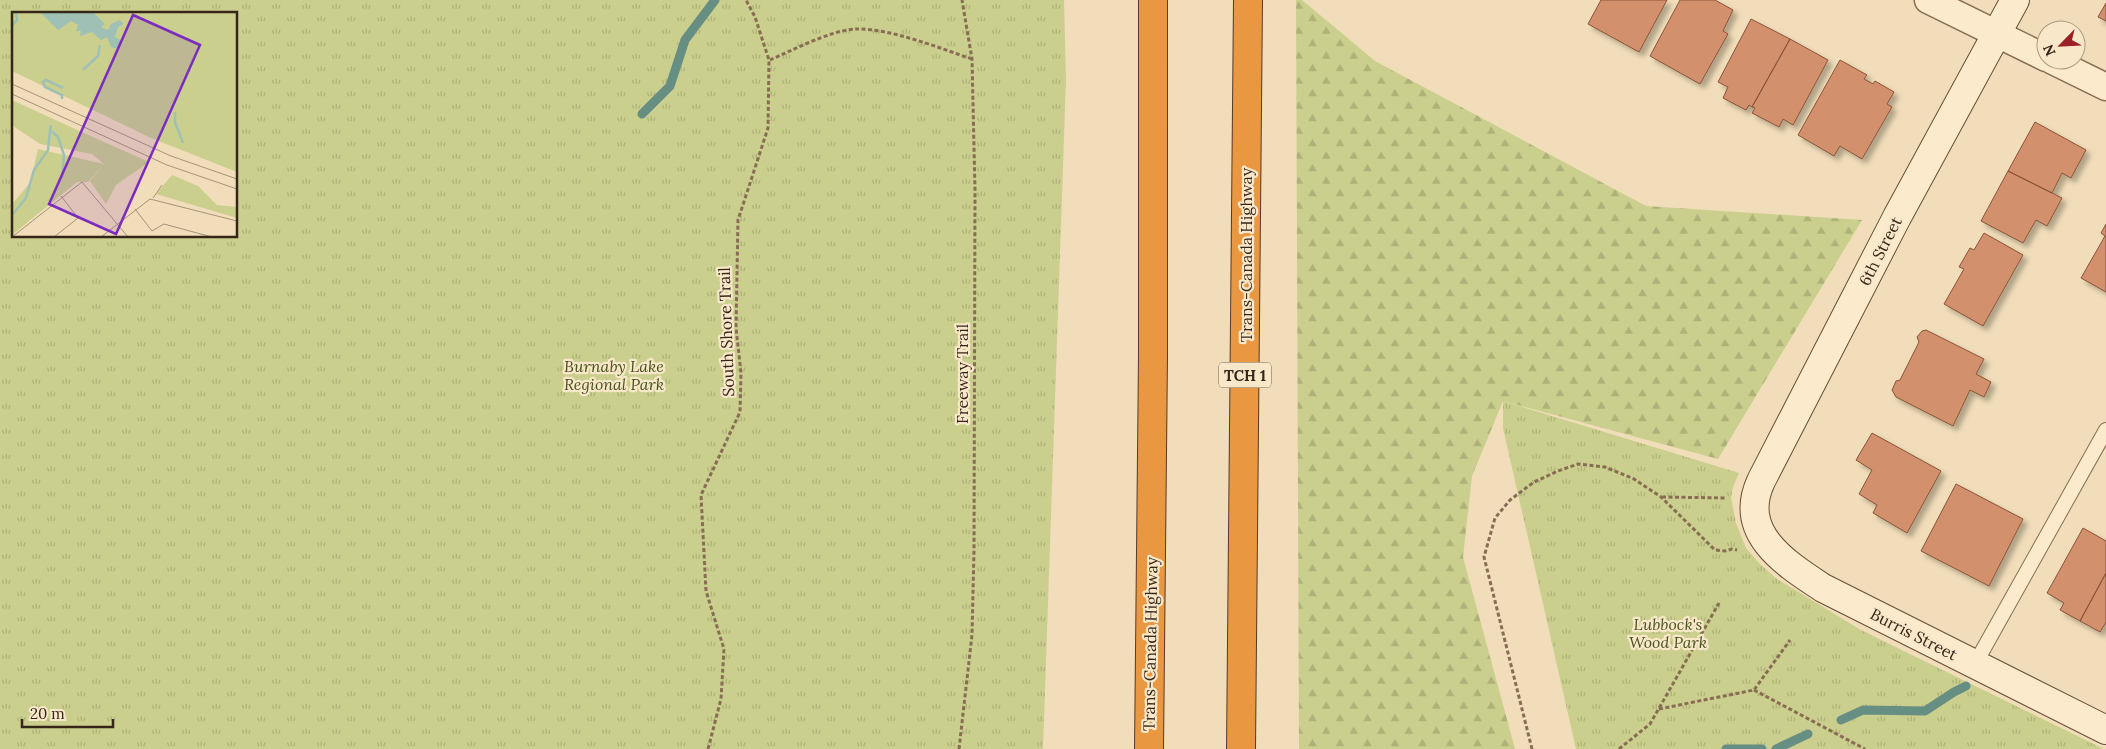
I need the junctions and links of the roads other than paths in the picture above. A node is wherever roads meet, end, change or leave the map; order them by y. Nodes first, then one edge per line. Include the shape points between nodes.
1 (1153, 0) edge
2 (1248, 0) edge
3 (1928, 0) edge
4 (2015, 0) edge
5 (1996, 33) junction
6 (2036, 53) edge
7 (2071, 70) edge
8 (2106, 87) edge
9 (2106, 430) edge
10 (1754, 506) joint
11 (1975, 664) junction
12 (2106, 730) edge
13 (1148, 749) edge
14 (1241, 749) edge

1 - 13 highway, Trans-Canada Highway
2 - 14 highway, Trans-Canada Highway / TCH 1
3 - 5 street
4 - 5 street, 6th Street
5 - 6 street
5 - 10 street, 6th Street via 1770,463 1756,492
7 - 8 street
9 - 11 lane
10 - 11 street, Burris Street via 1765,540 1780,559 1823,588
11 - 12 street, Burris Street

